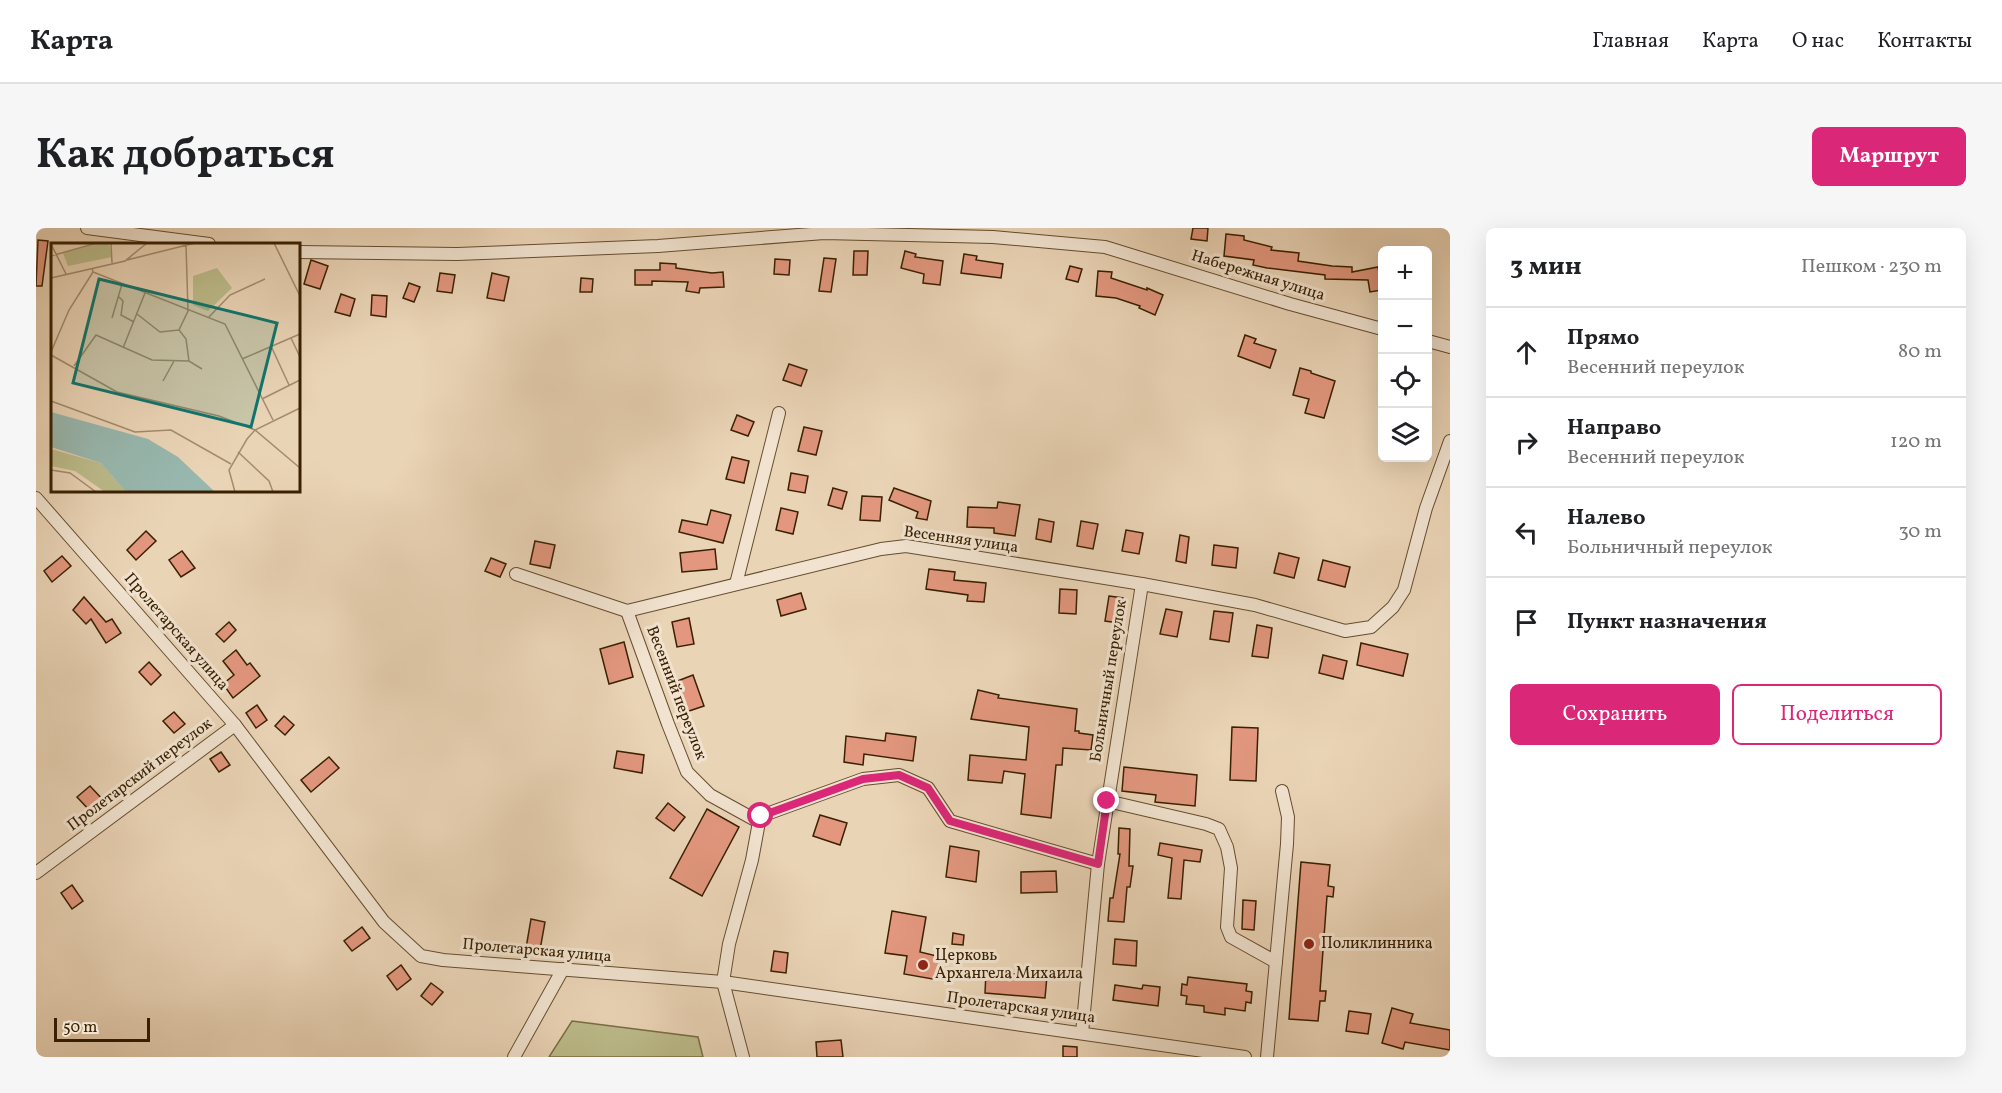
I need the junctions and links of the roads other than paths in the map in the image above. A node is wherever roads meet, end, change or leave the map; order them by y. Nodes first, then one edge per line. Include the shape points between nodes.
1 (87, 228) edge
2 (201, 243) edge
3 (300, 252) edge
4 (1378, 328) edge
5 (1432, 342) edge
6 (1450, 347) edge
7 (779, 413) dead end
8 (1450, 441) edge
9 (36, 498) edge
10 (516, 574) dead end
11 (736, 584) junction
12 (1142, 584) junction
13 (627, 611) junction
14 (235, 725) junction
15 (1282, 791) dead end
16 (1107, 801) junction
17 (759, 822) junction
18 (1098, 864) junction
19 (37, 871) edge
20 (1276, 962) junction
21 (563, 969) junction
22 (723, 982) junction
23 (1082, 1033) junction
24 (514, 1057) edge
25 (743, 1057) edge
26 (1245, 1057) edge
27 (1267, 1057) edge

1 - 2 street
3 - 4 street, Набережная улица via 457,254 658,246 824,233 993,237 1105,247
5 - 6 street
7 - 11 street
8 - 12 street, Весенняя улица via 1426,508 1404,590 1393,607 1371,627 1345,632 1255,605
9 - 14 street, Пролетарская улица
10 - 13 street
11 - 12 street, Весенняя улица via 906,546
11 - 13 street, Весенняя улица
12 - 16 street, Больничный переулок
13 - 17 street, Весенний переулок via 687,772 710,795
14 - 19 street, Пролетарский переулок
14 - 21 street, Пролетарская улица via 384,922 421,956
15 - 20 street via 1288,817
16 - 18 street, Больничный переулок
16 - 20 street via 1219,830 1232,868 1227,927 1231,937
17 - 18 street via 761,816 863,779 899,775 928,788 950,821
17 - 22 street
18 - 23 street, Больничный переулок
20 - 27 street
21 - 22 street, Пролетарская улица
21 - 24 street
22 - 23 street, Пролетарская улица
22 - 25 street
23 - 26 street, Пролетарская улица

